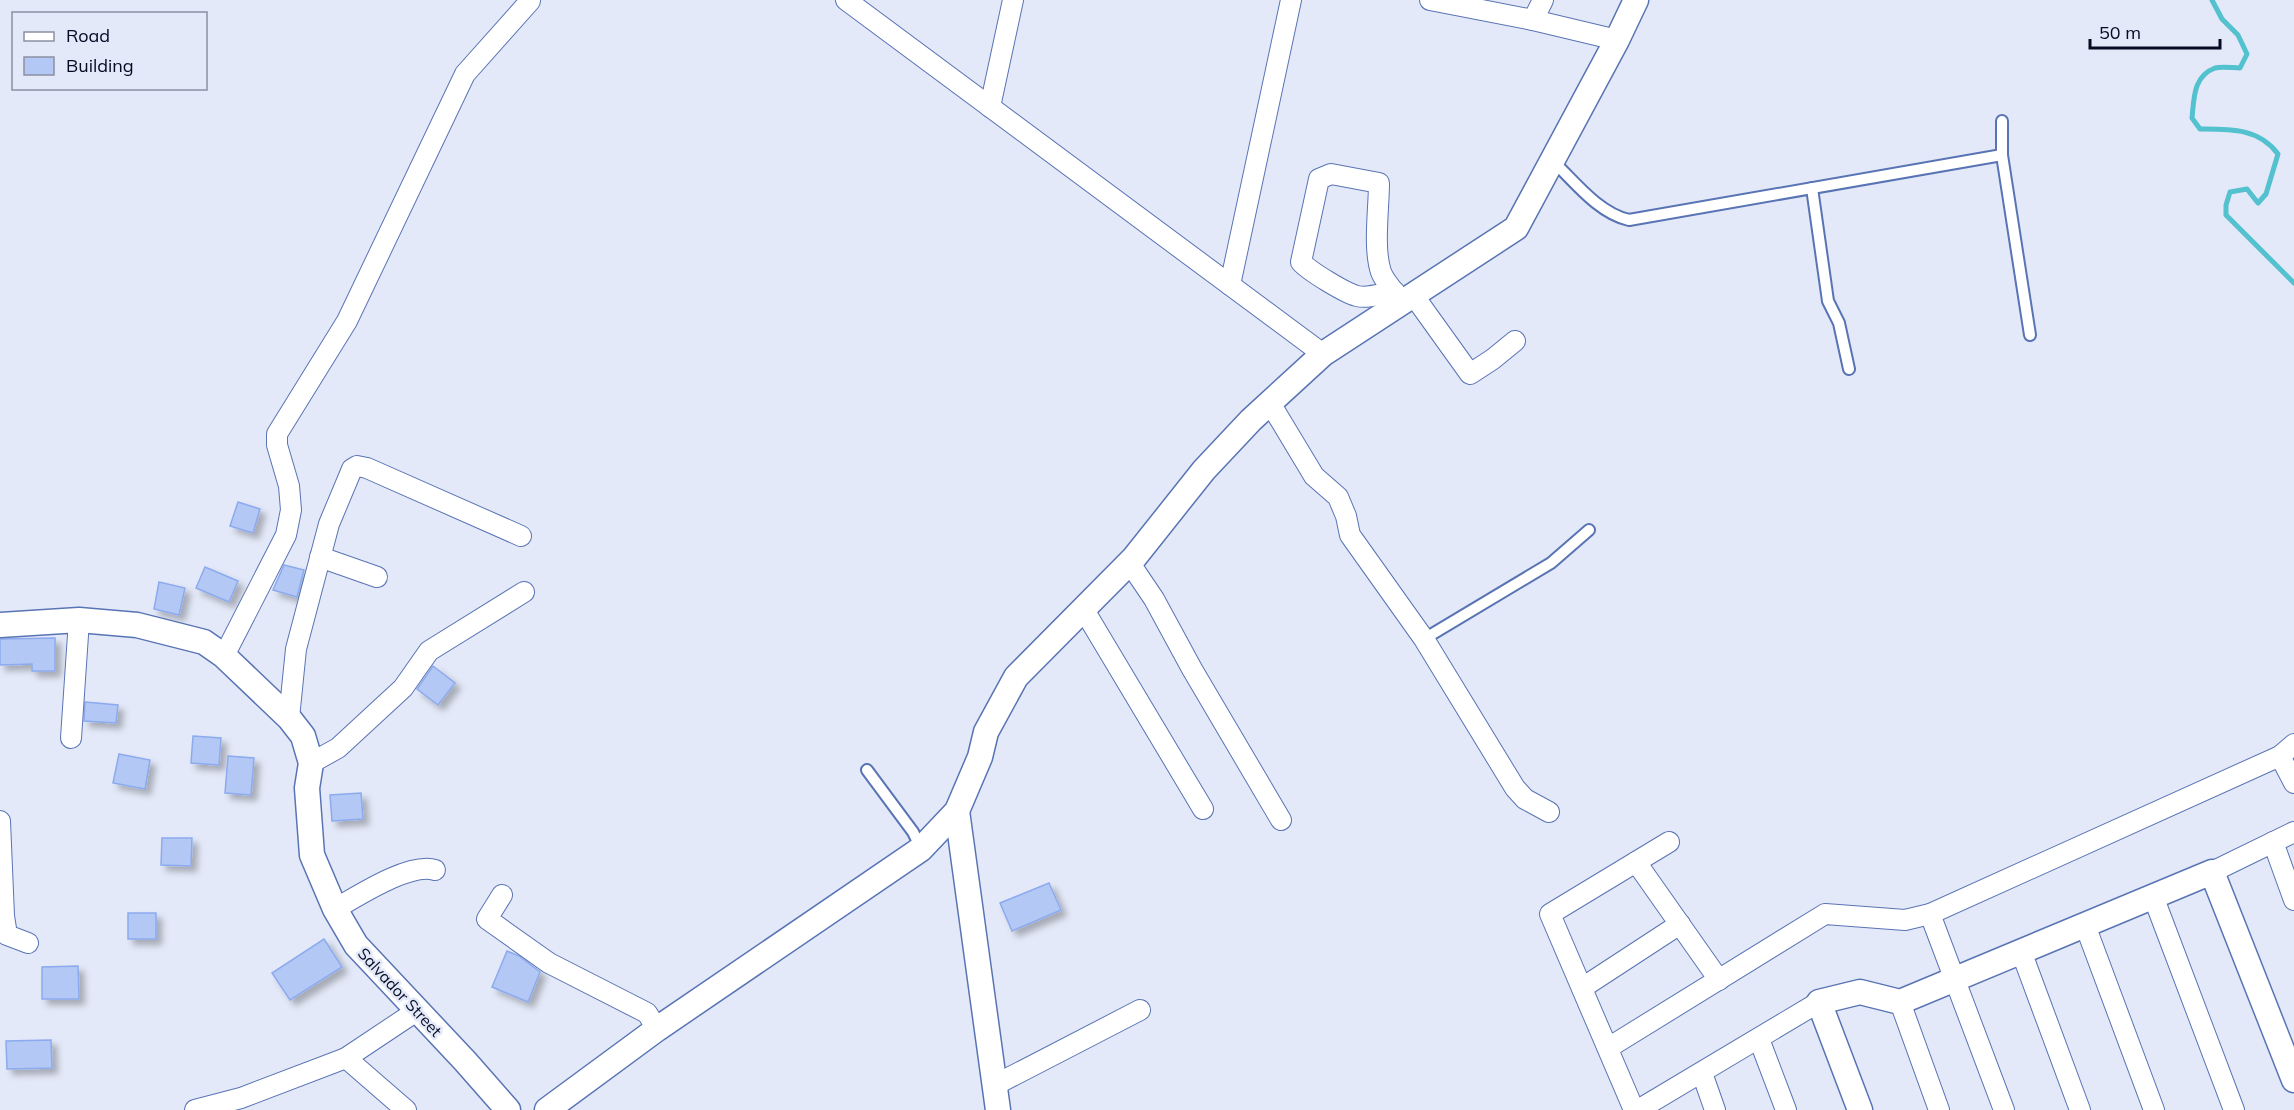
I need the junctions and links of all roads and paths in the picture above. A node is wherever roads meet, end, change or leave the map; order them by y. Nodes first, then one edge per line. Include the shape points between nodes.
1 (846, 0) edge
2 (1013, 0) edge
3 (1291, 0) edge
4 (1430, 0) edge
5 (1543, 0) edge
6 (530, 1) edge
7 (1636, 1) edge
8 (1533, 20) junction
9 (1617, 40) junction
10 (990, 107) junction
11 (2002, 121) dead end
12 (2002, 155) junction
13 (1552, 160) junction
14 (1812, 188) junction
15 (1230, 285) junction
16 (1404, 297) junction
17 (2030, 335) dead end
18 (1515, 341) dead end
19 (1323, 354) junction
20 (1849, 369) dead end
21 (1270, 403) junction
22 (1589, 530) dead end
23 (521, 536) dead end
24 (320, 557) junction
25 (1129, 562) junction
26 (377, 577) dead end
27 (524, 592) dead end
28 (1084, 610) junction
29 (79, 620) junction
30 (0, 625) edge
31 (1424, 639) junction
32 (224, 656) junction
33 (289, 718) junction
34 (71, 738) dead end
35 (2287, 750) edge
36 (310, 763) junction
37 (867, 770) dead end
38 (2294, 783) edge
39 (1203, 809) dead end
40 (957, 811) junction
41 (1549, 812) dead end
42 (1281, 820) dead end
43 (0, 822) edge
44 (2294, 832) edge
45 (1669, 842) dead end
46 (2273, 842) junction
47 (921, 849) junction
48 (1636, 862) junction
49 (435, 870) dead end
50 (2212, 872) junction
51 (502, 895) dead end
52 (2152, 896) junction
53 (2294, 900) edge
54 (335, 909) junction
55 (1930, 914) junction
56 (1680, 924) junction
57 (2085, 925) junction
58 (28, 943) dead end
59 (2021, 951) junction
60 (1954, 979) junction
61 (1719, 980) junction
62 (1582, 988) junction
63 (1819, 1002) junction
64 (1900, 1002) junction
65 (1140, 1010) dead end
66 (418, 1011) junction
67 (657, 1029) junction
68 (1759, 1039) junction
69 (1608, 1048) junction
70 (346, 1058) junction
71 (1702, 1073) junction
72 (2294, 1080) edge
73 (995, 1085) junction
74 (195, 1110) edge
75 (406, 1110) edge
76 (508, 1110) edge
77 (548, 1110) edge
78 (998, 1110) edge
79 (1636, 1110) edge
80 (1715, 1110) edge
81 (1786, 1110) edge
82 (1860, 1110) edge
83 (1939, 1110) edge
84 (2004, 1110) edge
85 (2080, 1110) edge
86 (2154, 1110) edge
87 (2234, 1110) edge

1 - 10 street
2 - 10 street
3 - 15 street
4 - 8 street
5 - 8 street
6 - 32 street via 465,74 347,321 277,434 289,486 291,510 286,536
7 - 9 street
8 - 9 street
9 - 13 street
10 - 15 street
11 - 12 lane
12 - 14 lane
12 - 17 lane
13 - 14 lane via 1602,208 1617,218 1629,220
13 - 16 street via 1516,228
14 - 20 lane via 1828,301 1839,322
15 - 19 street
16 - 16 street via 1356,296 1300,262 1319,179 1331,174 1379,183 1379,265 1382,274
16 - 18 street via 1470,374
16 - 19 street
19 - 21 street
21 - 25 street via 1204,470
21 - 31 street via 1314,476 1338,497 1350,535
22 - 31 lane via 1551,563
23 - 24 street via 357,466 352,469 329,524
24 - 26 street
24 - 33 street via 296,649
25 - 28 street
25 - 42 street
27 - 36 street via 429,651 403,688 338,748
28 - 39 street
28 - 40 street via 1016,677 986,732
29 - 30 street, Salvador Street
29 - 32 street, Salvador Street via 137,625 204,642
29 - 34 street
31 - 41 street via 1515,788 1525,799
32 - 33 street, Salvador Street
33 - 36 street, Salvador Street via 303,736
35 - 38 street
35 - 55 street
36 - 54 street, Salvador Street via 307,788 312,855
37 - 47 lane
40 - 47 street
40 - 73 street
43 - 58 street via 8,935
44 - 46 street
45 - 48 street
46 - 50 street
46 - 53 street
47 - 67 street
48 - 56 street
48 - 62 street via 1550,914
49 - 54 street via 427,867 383,881
50 - 52 street
50 - 72 street
51 - 67 street via 487,919 549,963 647,1013
52 - 57 street
52 - 87 street
54 - 66 street, Salvador Street via 356,945
55 - 60 street
55 - 61 street via 1905,920 1825,914
56 - 61 street
56 - 62 street
57 - 59 street
57 - 86 street
59 - 60 street
59 - 85 street
60 - 64 street
60 - 84 street
61 - 69 street
62 - 69 street
63 - 64 street via 1860,992
63 - 68 street
63 - 82 street
64 - 83 street
65 - 73 street
66 - 70 street
66 - 76 street, Salvador Street
67 - 77 street
68 - 71 street
68 - 81 street
69 - 79 street
70 - 74 street via 241,1098
70 - 75 street
71 - 79 street
71 - 80 street
73 - 78 street

